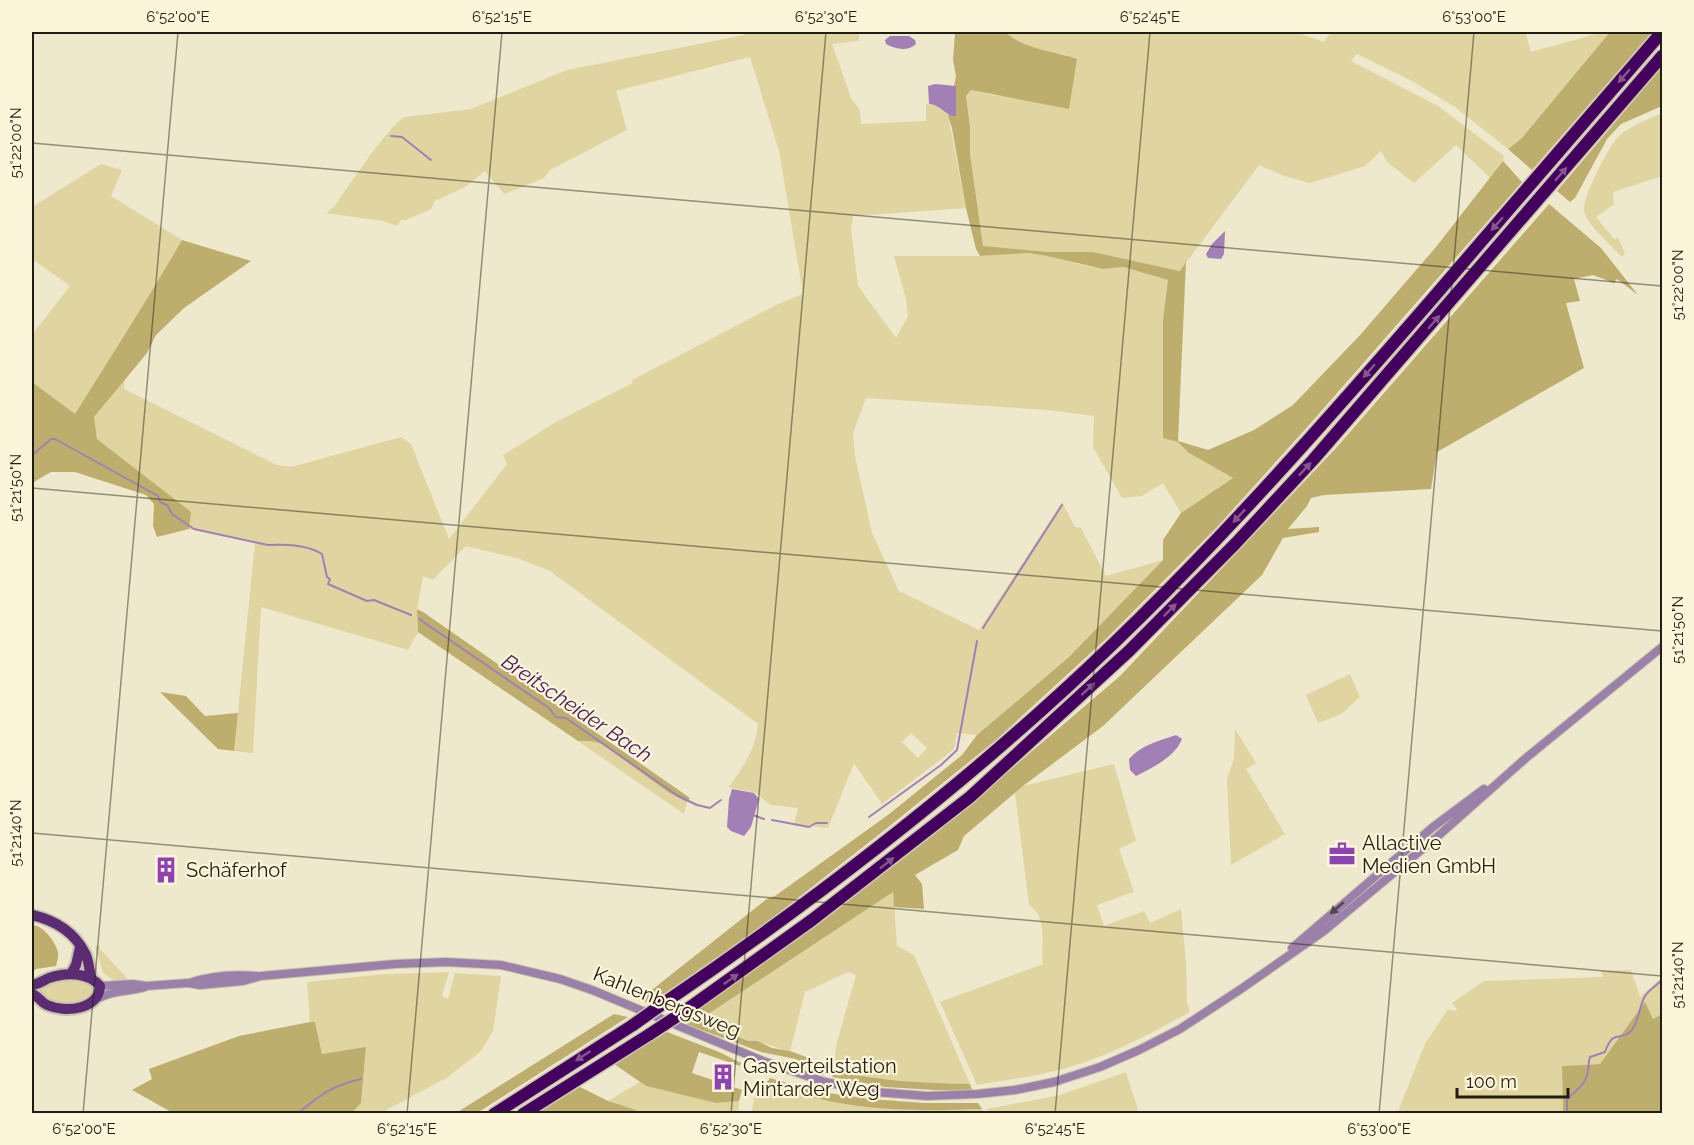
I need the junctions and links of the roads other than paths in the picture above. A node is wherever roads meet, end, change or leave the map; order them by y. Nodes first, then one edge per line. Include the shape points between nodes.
1 (1662, 32) edge
2 (1662, 56) edge
3 (1662, 647) edge
4 (32, 915) edge
5 (80, 947) junction
6 (70, 974) junction
7 (91, 977) junction
8 (100, 986) junction
9 (146, 987) junction
10 (35, 990) edge
11 (99, 998) junction
12 (494, 1113) edge
13 (523, 1113) edge

1 -> 12 highway, bridge via 1300,450 1224,532 1042,710 881,846 802,906 633,1025
13 -> 2 highway, bridge via 650,1034 812,920 970,797 1129,651 1313,460
3 - 9 street, Kahlenbergsweg via 1324,931 1199,1017 1139,1050 1054,1082 977,1094 875,1092 809,1078 592,990 501,965 395,964 242,975
4 - 5 main road via 64,928
5 - 6 main road
5 - 7 main road
6 - 7 main road, Kahlenbergsweg
6 - 10 main road, Kahlenbergsweg via 50,978
7 - 8 main road
8 - 9 street, Kahlenbergsweg
8 - 11 main road
9 - 11 street, Kahlenbergsweg
10 - 11 main road, Kahlenbergsweg via 45,1004 68,1008 84,1006

